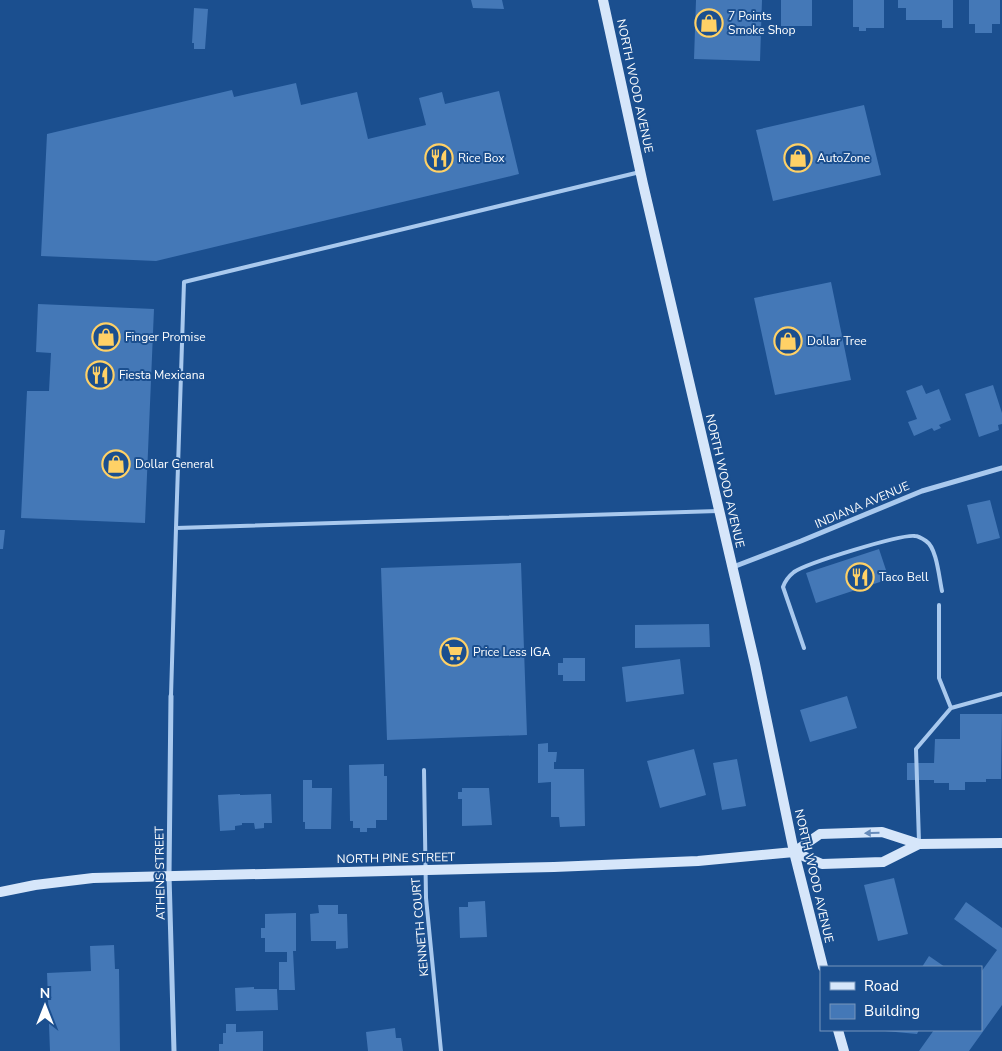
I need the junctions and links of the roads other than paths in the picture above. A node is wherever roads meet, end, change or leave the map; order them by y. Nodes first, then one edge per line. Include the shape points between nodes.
1 (603, 0) edge
2 (640, 172) junction
3 (1002, 468) edge
4 (720, 511) junction
5 (176, 528) junction
6 (732, 567) junction
7 (942, 591) dead end
8 (940, 605) dead end
9 (804, 648) dead end
10 (1002, 694) edge
11 (171, 696) joint
12 (951, 708) junction
13 (424, 770) dead end
14 (1002, 843) edge
15 (919, 844) junction
16 (794, 852) junction
17 (425, 870) junction
18 (169, 875) junction
19 (0, 892) edge
20 (823, 966) edge
21 (838, 1031) edge
22 (174, 1051) edge
23 (441, 1051) edge
24 (844, 1051) edge

1 - 2 main road, NORTH WOOD AVENUE
2 - 4 main road, NORTH WOOD AVENUE
2 - 5 lane via 184,282
3 - 6 street, INDIANA AVENUE via 922,491
4 - 5 lane
4 - 6 main road, NORTH WOOD AVENUE
5 - 11 lane
6 - 16 main road, NORTH WOOD AVENUE
7 - 9 lane via 935,554 927,542 916,536 868,546 795,571 783,587
8 - 12 lane via 939,678
10 - 12 lane
11 - 18 street, ATHENS STREET
12 - 15 lane via 916,749
13 - 17 lane, KENNETH COURT
14 - 15 main road, NORTH PINE STREET
15 - 16 main road, NORTH PINE STREET via 883,862 822,864
15 -> 16 main road, NORTH PINE STREET via 882,832 820,834
16 - 17 main road, NORTH PINE STREET via 688,861
16 - 20 main road, NORTH WOOD AVENUE
17 - 18 main road, NORTH PINE STREET
17 - 23 lane, KENNETH COURT
18 - 19 main road, NORTH PINE STREET via 93,878
18 - 22 street, ATHENS STREET
21 - 24 main road

